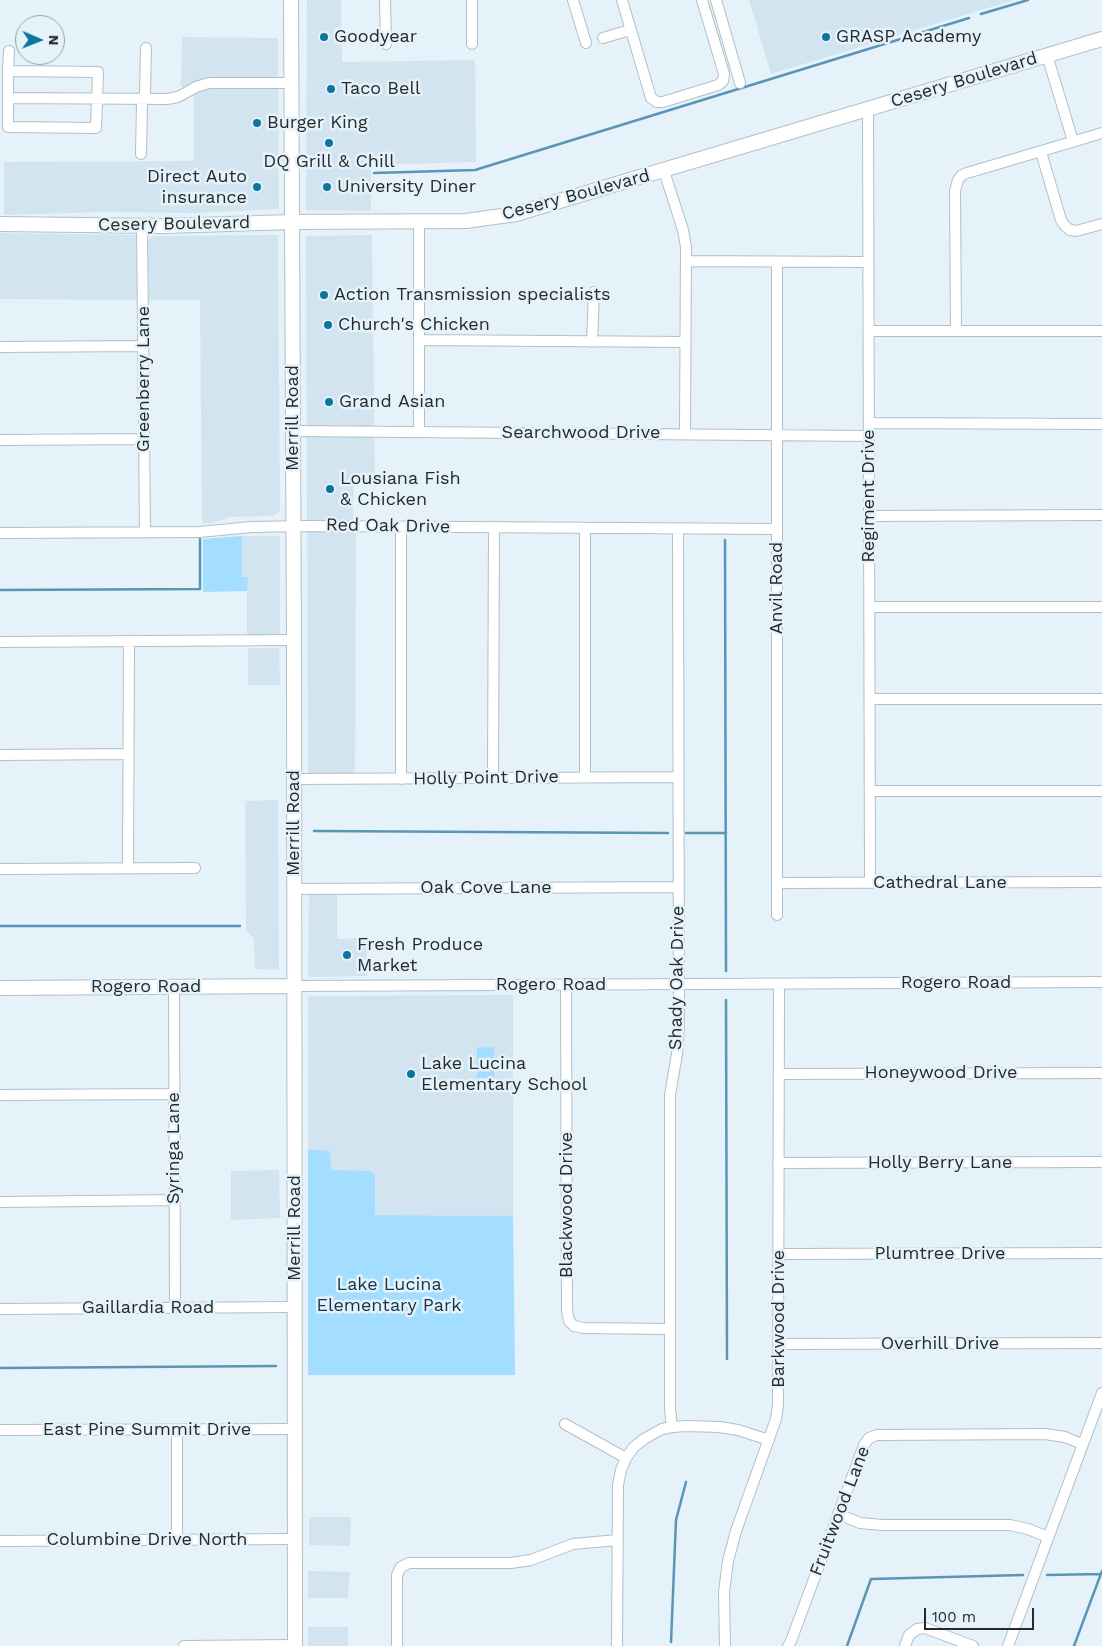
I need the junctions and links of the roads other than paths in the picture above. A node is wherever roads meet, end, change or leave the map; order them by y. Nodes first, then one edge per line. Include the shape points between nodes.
1 (291, 0) edge
2 (385, 0) edge
3 (472, 0) edge
4 (573, 0) edge
5 (622, 0) edge
6 (702, 0) edge
7 (716, 0) edge
8 (630, 30) junction
9 (604, 38) dead end
10 (1102, 39) edge
11 (586, 42) dead end
12 (386, 44) dead end
13 (472, 44) dead end
14 (146, 48) dead end
15 (9, 51) dead end
16 (1047, 56) junction
17 (8, 71) junction
18 (291, 83) junction
19 (740, 83) dead end
20 (8, 98) junction
21 (97, 98) junction
22 (144, 99) junction
23 (868, 110) junction
24 (1102, 133) edge
25 (1073, 141) junction
26 (1041, 152) junction
27 (141, 154) dead end
28 (664, 171) junction
29 (292, 222) junction
30 (419, 222) junction
31 (0, 224) edge
32 (1102, 224) edge
33 (142, 226) junction
34 (686, 261) junction
35 (777, 262) junction
36 (868, 262) junction
37 (594, 292) dead end
38 (868, 331) junction
39 (956, 331) junction
40 (1102, 331) edge
41 (420, 340) junction
42 (592, 342) junction
43 (685, 342) junction
44 (0, 346) edge
45 (143, 346) junction
46 (869, 423) junction
47 (1102, 424) edge
48 (293, 431) junction
49 (419, 432) junction
50 (685, 434) junction
51 (777, 435) junction
52 (869, 436) junction
53 (144, 439) junction
54 (0, 440) edge
55 (1102, 515) edge
56 (869, 516) junction
57 (293, 526) junction
58 (401, 527) junction
59 (494, 528) junction
60 (585, 528) junction
61 (678, 529) junction
62 (777, 529) junction
63 (145, 532) junction
64 (0, 533) edge
65 (1102, 606) edge
66 (870, 607) junction
67 (294, 640) junction
68 (0, 642) edge
69 (128, 642) junction
70 (870, 699) junction
71 (1102, 699) edge
72 (128, 754) junction
73 (0, 755) edge
74 (585, 777) junction
75 (678, 777) junction
76 (493, 778) junction
77 (294, 779) junction
78 (401, 779) junction
79 (870, 791) junction
80 (1102, 791) edge
81 (128, 868) junction
82 (194, 868) dead end
83 (0, 869) edge
84 (1102, 882) edge
85 (778, 883) junction
86 (870, 883) junction
87 (678, 887) junction
88 (294, 889) junction
89 (778, 915) dead end
90 (1102, 982) edge
91 (779, 984) junction
92 (566, 985) junction
93 (678, 985) junction
94 (294, 986) junction
95 (0, 988) edge
96 (174, 988) junction
97 (1102, 1073) edge
98 (779, 1074) junction
99 (174, 1094) junction
100 (0, 1095) edge
101 (1102, 1162) edge
102 (778, 1164) junction
103 (175, 1200) junction
104 (0, 1202) edge
105 (1102, 1253) edge
106 (779, 1254) junction
107 (295, 1307) junction
108 (175, 1308) junction
109 (0, 1309) edge
110 (670, 1329) junction
111 (1102, 1343) edge
112 (779, 1344) junction
113 (1102, 1393) edge
114 (565, 1424) dead end
115 (672, 1427) junction
116 (295, 1429) junction
117 (0, 1430) edge
118 (177, 1430) junction
119 (769, 1440) junction
120 (1082, 1444) junction
121 (626, 1458) junction
122 (838, 1514) junction
123 (1048, 1536) junction
124 (178, 1539) junction
125 (295, 1539) junction
126 (618, 1540) junction
127 (0, 1541) edge
128 (184, 1646) edge
129 (295, 1646) edge
130 (397, 1646) edge
131 (617, 1646) edge
132 (725, 1646) edge
133 (788, 1646) edge
134 (905, 1646) edge
135 (973, 1646) edge
136 (1008, 1646) edge

1 - 18 main road, Merrill Road
2 - 12 street
3 - 13 street
4 - 11 street
5 - 8 street
6 - 8 street via 724,74 718,85 657,102 651,98
7 - 19 street
8 - 9 street
10 - 16 main road, Cesery Boulevard
14 - 22 street
15 - 17 street
16 - 23 main road, Cesery Boulevard
16 - 25 street
17 - 20 street
17 - 21 street via 98,72
18 - 22 street via 209,83 178,97
18 - 29 main road, Merrill Road
20 - 21 street
20 - 21 street via 8,127 96,128
21 - 22 street
22 - 27 street
23 - 28 main road, Cesery Boulevard
23 - 36 street, Regiment Drive
24 - 25 street
25 - 26 street
26 - 32 street via 1065,226 1076,231
26 - 39 street via 967,173 958,180 955,190
28 - 30 main road, Cesery Boulevard via 516,214 466,221
28 - 34 street via 683,230
29 - 30 main road, Cesery Boulevard
29 - 33 main road, Cesery Boulevard
29 - 48 main road, Merrill Road
30 - 41 street
31 - 33 main road, Cesery Boulevard
33 - 45 street, Greenberry Lane
34 - 35 street
34 - 43 street
35 - 36 street
35 - 51 street, Anvil Road
36 - 38 street, Regiment Drive
37 - 42 street
38 - 39 street
38 - 46 street, Regiment Drive
39 - 40 street
41 - 42 street
41 - 49 street
42 - 43 street
43 - 50 street
44 - 45 street
45 - 53 street, Greenberry Lane
46 - 47 street
46 - 52 street, Regiment Drive
48 - 49 street, Searchwood Drive
48 - 57 main road, Merrill Road
49 - 50 street, Searchwood Drive
50 - 51 street, Searchwood Drive
51 - 52 street, Searchwood Drive
51 - 62 street, Anvil Road
52 - 56 street, Regiment Drive
53 - 54 street
53 - 63 street, Greenberry Lane
55 - 56 street
56 - 66 street, Regiment Drive
57 - 58 street, Red Oak Drive
57 - 63 street, Red Oak Drive
57 - 67 main road, Merrill Road
58 - 59 street, Red Oak Drive
58 - 78 street
59 - 60 street, Red Oak Drive
59 - 76 street
60 - 61 street, Red Oak Drive
60 - 74 street
61 - 62 street, Red Oak Drive
61 - 75 street, Shady Oak Drive
62 - 85 street, Anvil Road
63 - 64 street, Red Oak Drive
65 - 66 street
66 - 70 street, Regiment Drive
67 - 69 street
67 - 77 main road, Merrill Road
68 - 69 street
69 - 72 street
70 - 71 street
70 - 79 street, Regiment Drive
72 - 73 street
72 - 81 street
74 - 75 street, Holly Point Drive
74 - 76 street, Holly Point Drive
75 - 87 street, Shady Oak Drive
76 - 78 street, Holly Point Drive
77 - 78 street, Holly Point Drive
77 - 88 main road, Merrill Road
79 - 80 street
79 - 86 street, Regiment Drive
81 - 82 street
81 - 83 street
84 - 86 street, Cathedral Lane
85 - 86 street, Cathedral Lane
85 - 89 street, Anvil Road
87 - 88 street, Oak Cove Lane
87 - 93 street, Shady Oak Drive
88 - 94 main road, Merrill Road
90 - 91 street, Rogero Road
91 - 93 street, Rogero Road
91 - 98 street, Barkwood Drive
92 - 93 street, Rogero Road
92 - 94 street, Rogero Road
92 - 110 street, Blackwood Drive via 569,1321 583,1328
93 - 110 street, Shady Oak Drive via 677,1054 670,1095
94 - 96 main road, Rogero Road
94 - 107 main road, Merrill Road
95 - 96 main road, Rogero Road
96 - 99 street, Syringa Lane
97 - 98 street, Honeywood Drive
98 - 102 street, Barkwood Drive
99 - 100 street
99 - 103 street, Syringa Lane
101 - 102 street, Holly Berry Lane
102 - 106 street, Barkwood Drive
103 - 104 street
103 - 108 street, Syringa Lane
105 - 106 street, Plumtree Drive
106 - 112 street, Barkwood Drive
107 - 108 street, Gaillardia Road
107 - 116 main road, Merrill Road
108 - 109 street, Gaillardia Road
110 - 115 street, Shady Oak Drive
111 - 112 street, Overhill Drive
112 - 119 street, Barkwood Drive via 778,1405
113 - 120 street
114 - 121 street
115 - 119 street via 719,1427
115 - 121 street via 653,1433 634,1447
116 - 118 street, East Pine Summit Drive
116 - 125 main road, Merrill Road
117 - 118 street, East Pine Summit Drive
118 - 124 street
119 - 132 street, Barkwood Drive via 728,1562 724,1592
120 - 122 street, Fruitwood Lane via 1045,1434 877,1434 864,1444
120 - 123 street
121 - 126 street via 618,1485
122 - 123 street via 860,1523 883,1526 1010,1525
122 - 133 street, Fruitwood Lane
123 - 136 street
124 - 125 street, Columbine Drive North
124 - 127 street, Columbine Drive North
125 - 129 main road, Merrill Road
126 - 130 street via 572,1544 511,1564 409,1563 401,1567 397,1575
126 - 131 street
128 - 129 street
134 - 135 street via 909,1635 925,1628

